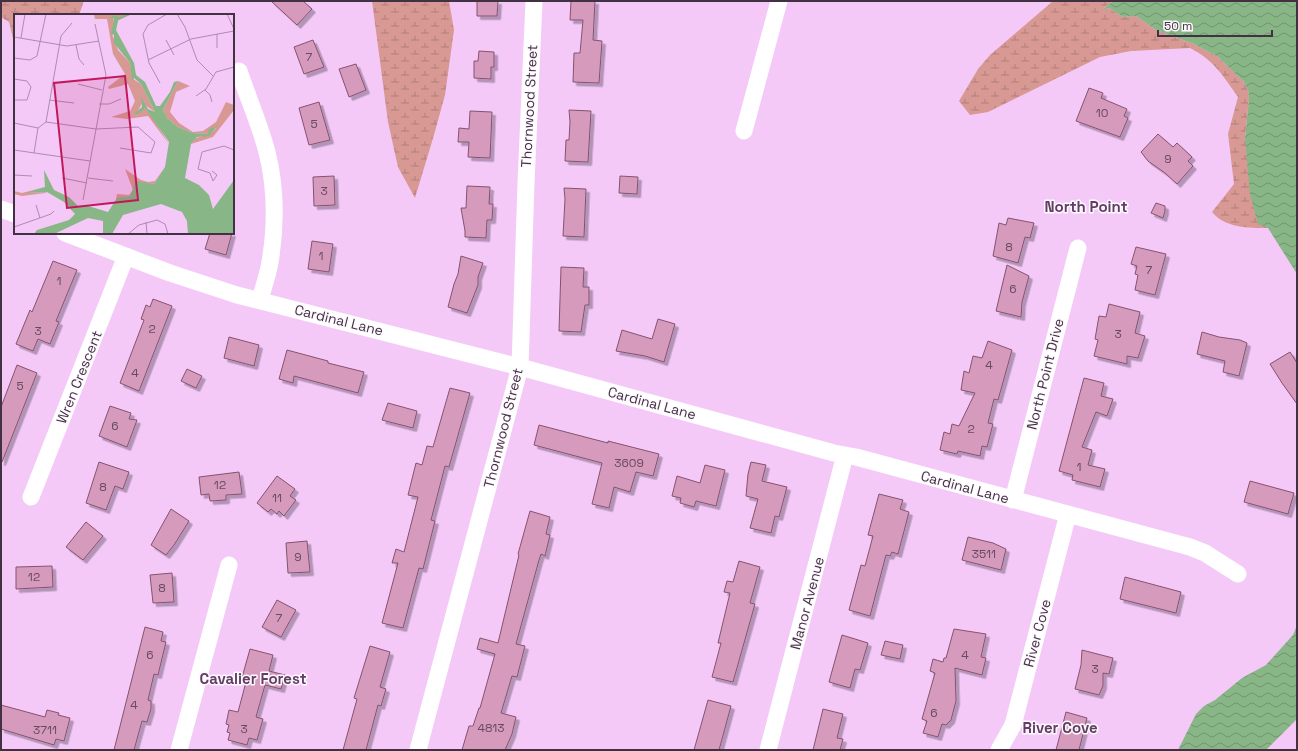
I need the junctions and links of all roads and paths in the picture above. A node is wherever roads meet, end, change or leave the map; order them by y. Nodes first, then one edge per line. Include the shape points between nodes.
1 (534, 1) edge
2 (780, 1) edge
3 (239, 71) dead end
4 (744, 131) dead end
5 (1, 209) edge
6 (14, 214) edge
7 (68, 234) edge
8 (1078, 248) dead end
9 (126, 256) junction
10 (260, 300) junction
11 (520, 367) junction
12 (845, 455) junction
13 (31, 497) dead end
14 (1013, 500) junction
15 (1068, 514) junction
16 (229, 565) dead end
17 (1238, 574) dead end
18 (180, 750) edge
19 (418, 750) edge
20 (768, 750) edge
21 (1000, 750) edge

1 - 11 street, Thornwood Street
2 - 4 street
3 - 10 street via 267,151 274,201 270,263
5 - 6 street
7 - 9 street, Cardinal Lane
8 - 14 street, North Point Drive
9 - 10 street, Cardinal Lane via 237,295
9 - 13 street, Wren Crescent
10 - 11 street, Cardinal Lane
11 - 12 street, Cardinal Lane
11 - 19 street, Thornwood Street
12 - 14 street, Cardinal Lane
12 - 20 street, Manor Avenue
14 - 15 street, Cardinal Lane
15 - 17 street, Cardinal Lane via 1190,547 1205,553
15 - 21 street, River Cove via 1013,725
16 - 18 street

